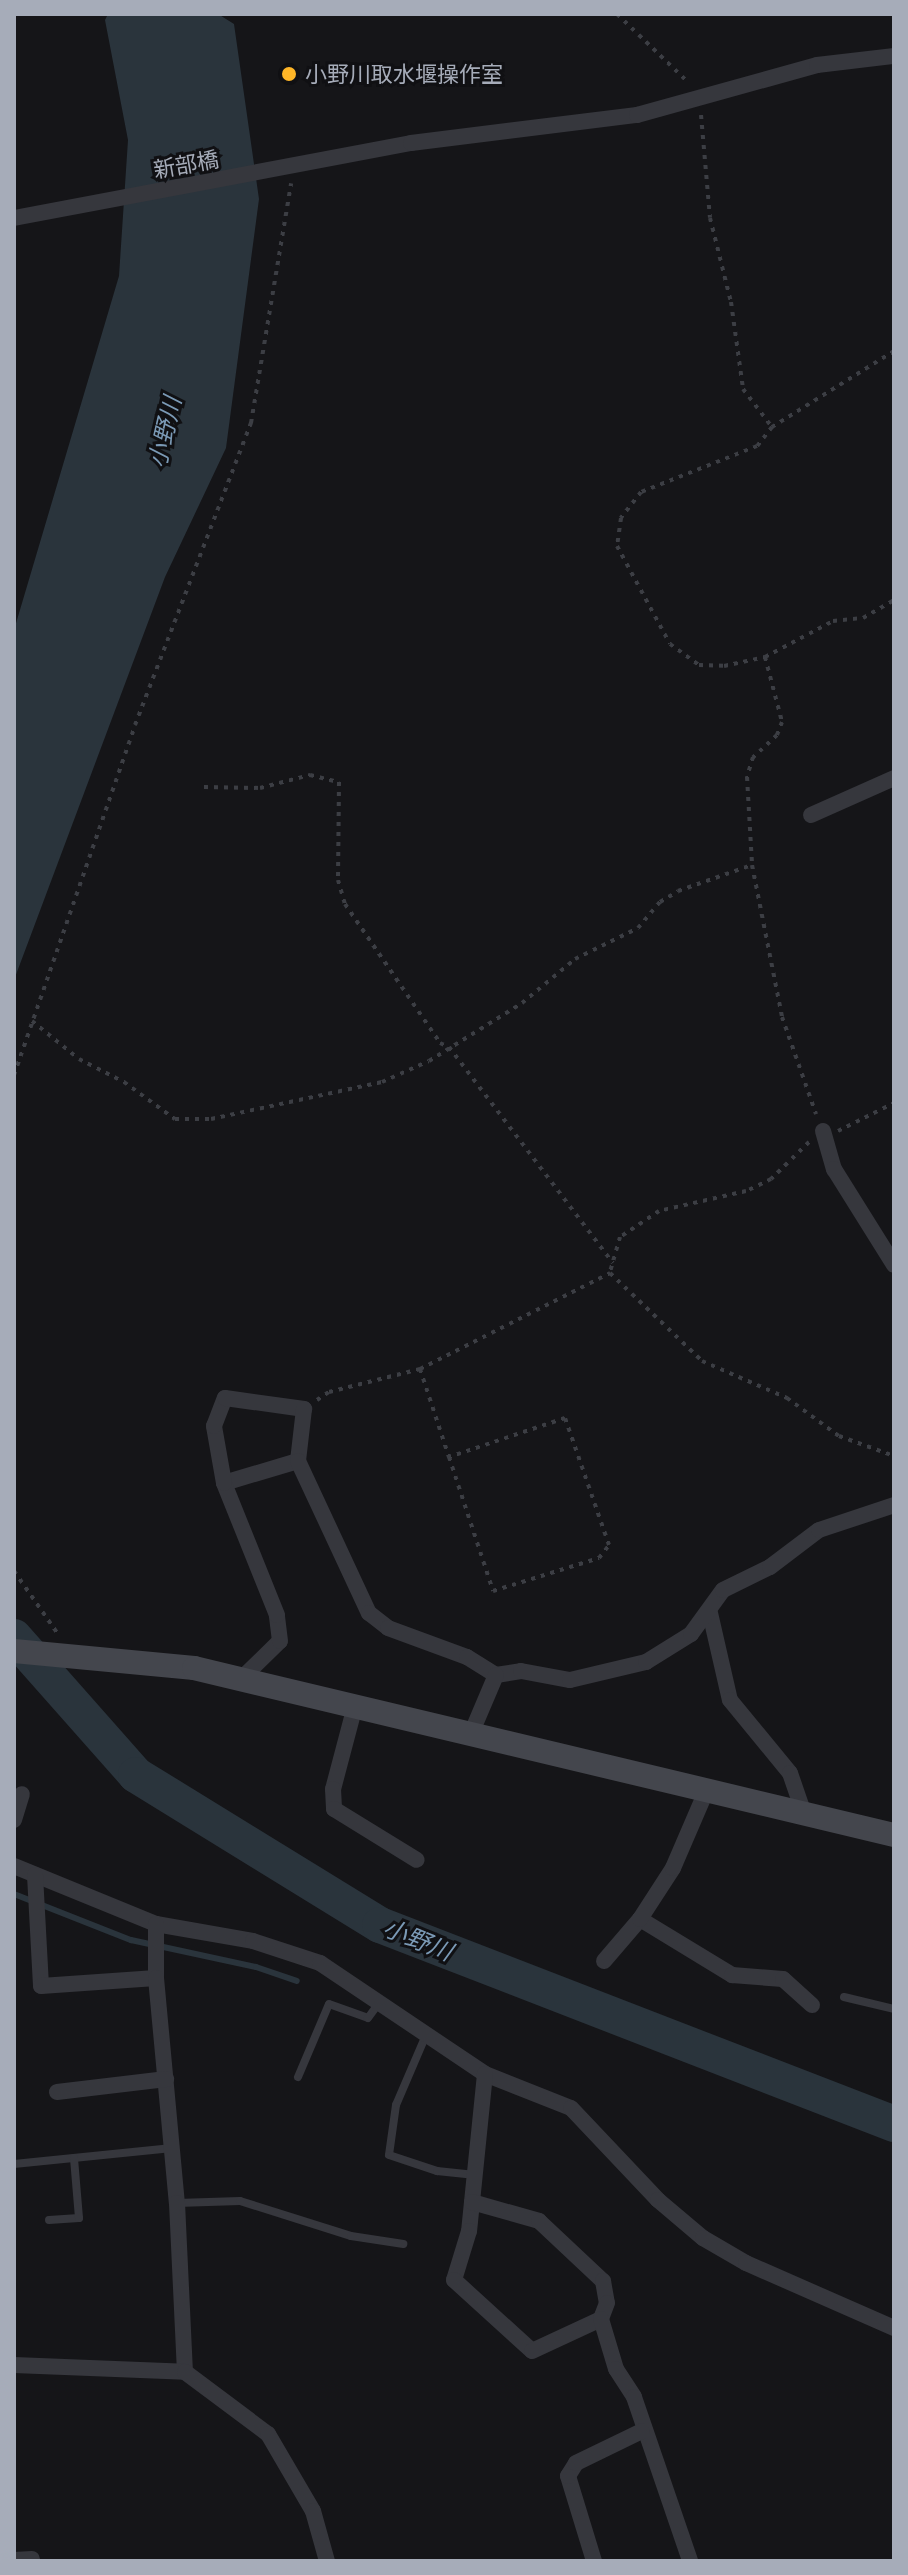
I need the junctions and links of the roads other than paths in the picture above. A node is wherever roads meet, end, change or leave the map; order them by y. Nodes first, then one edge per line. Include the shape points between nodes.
1 (894, 56) edge
2 (14, 218) edge
3 (894, 778) edge
4 (811, 815) dead end
5 (823, 1131) road end
6 (894, 1265) edge
7 (298, 1461) junction
8 (224, 1483) junction
9 (894, 1505) edge
10 (710, 1613) junction
11 (14, 1651) edge
12 (496, 1675) junction
13 (241, 1679) junction
14 (355, 1706) junction
15 (471, 1734) junction
16 (707, 1789) junction
17 (22, 1794) dead end
18 (804, 1814) junction
19 (14, 1820) edge
20 (894, 1835) edge
21 (417, 1860) dead end
22 (14, 1866) edge
23 (35, 1875) junction
24 (640, 1919) junction
25 (156, 1924) junction
26 (604, 1961) dead end
27 (156, 1978) junction
28 (844, 1997) dead end
29 (379, 2002) junction
30 (812, 2005) dead end
31 (894, 2009) edge
32 (426, 2035) junction
33 (485, 2074) junction
34 (298, 2077) dead end
35 (166, 2079) junction
36 (57, 2092) dead end
37 (173, 2148) junction
38 (74, 2158) junction
39 (14, 2164) edge
40 (473, 2175) junction
41 (472, 2202) junction
42 (177, 2203) junction
43 (49, 2220) dead end
44 (403, 2244) dead end
45 (601, 2319) junction
46 (894, 2328) edge
47 (14, 2365) edge
48 (185, 2372) junction
49 (642, 2431) junction
50 (32, 2559) dead end
51 (14, 2560) edge
52 (327, 2561) edge
53 (594, 2561) edge
54 (690, 2561) edge

1 - 2 street, 新部橋 via 817,65 637,115 411,143
3 - 4 street
5 - 6 street via 834,1169
7 - 8 street
7 - 8 street via 304,1409 225,1398 214,1426
7 - 12 street via 369,1613 388,1628 467,1657
8 - 13 street via 277,1615 280,1641
9 - 10 street via 819,1530 770,1567 723,1590
10 - 12 street via 691,1634 646,1662 570,1680 521,1671
10 - 18 street via 730,1700 790,1773
11 - 13 street via 71,1652
12 - 15 street
13 - 14 street
14 - 15 street
14 - 21 street via 333,1789 334,1809
15 - 16 street
16 - 18 street
16 - 24 street via 689,1838
17 - 19 street
18 - 20 street
22 - 23 street
23 - 25 street
23 - 27 street via 41,1986
24 - 26 street
24 - 30 street via 732,1975 783,1979
25 - 27 street
25 - 29 street via 253,1941 320,1963
27 - 35 street
28 - 31 lane
29 - 32 street
29 - 34 lane via 368,2018 329,2004
32 - 33 street
32 - 40 lane via 396,2105 389,2155 437,2171
33 - 40 street
33 - 46 street via 571,2108 658,2200 703,2238 746,2263
35 - 36 street
35 - 37 street
37 - 38 lane
37 - 42 street
38 - 39 lane
38 - 43 lane via 79,2218
40 - 41 street
41 - 45 street via 539,2221 572,2247 603,2281 607,2303
41 - 45 street via 454,2280 498,2321 532,2351
42 - 44 lane via 240,2201 351,2236
42 - 48 street
45 - 49 street via 616,2369 634,2397
47 - 48 street
48 - 52 street via 268,2434 313,2511
49 - 53 street via 576,2463 568,2476
49 - 54 street
50 - 51 street

